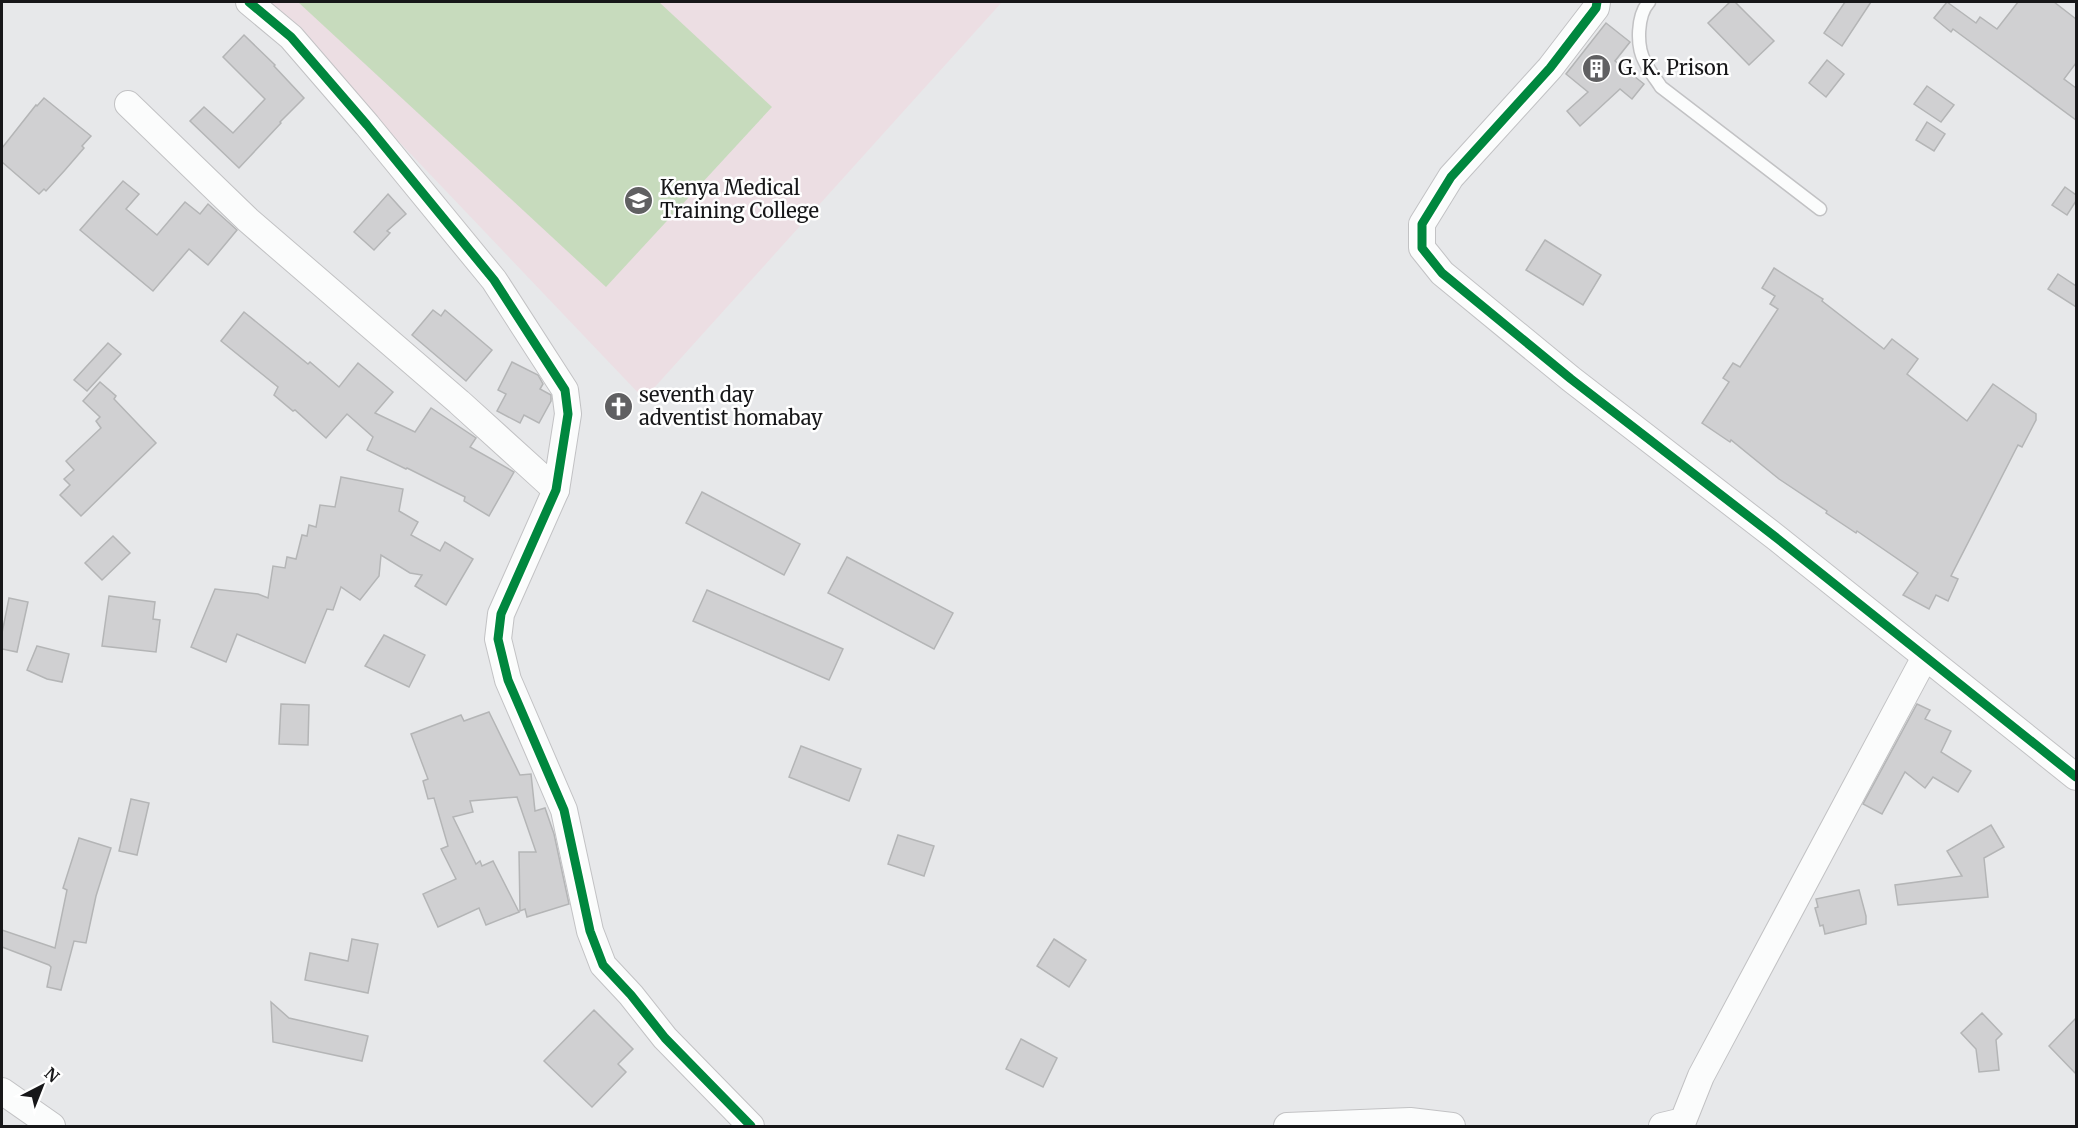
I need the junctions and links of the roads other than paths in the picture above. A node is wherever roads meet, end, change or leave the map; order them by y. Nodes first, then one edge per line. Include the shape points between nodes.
1 (249, 2) edge
2 (1597, 2) edge
3 (1649, 2) edge
4 (128, 104) dead end
5 (1820, 208) dead end
6 (556, 490) junction
7 (1924, 657) junction
8 (2076, 777) edge
9 (2, 1091) edge
10 (52, 1126) edge
11 (751, 1126) edge
12 (1287, 1126) edge
13 (1452, 1126) edge
14 (1662, 1126) edge

1 - 6 street via 291,37 375,134 494,280 560,381 568,414
2 - 7 street via 1550,68 1451,177 1422,224 1422,248 1442,273 1571,379
3 - 5 lane via 1643,8 1639,30 1643,60 1661,87
4 - 6 street via 248,220
6 - 11 street via 501,614 498,639 508,680 564,810 590,931 603,965 665,1038
7 - 8 street
7 - 14 street via 1701,1076 1683,1121
9 - 10 street
12 - 13 street via 1410,1120

